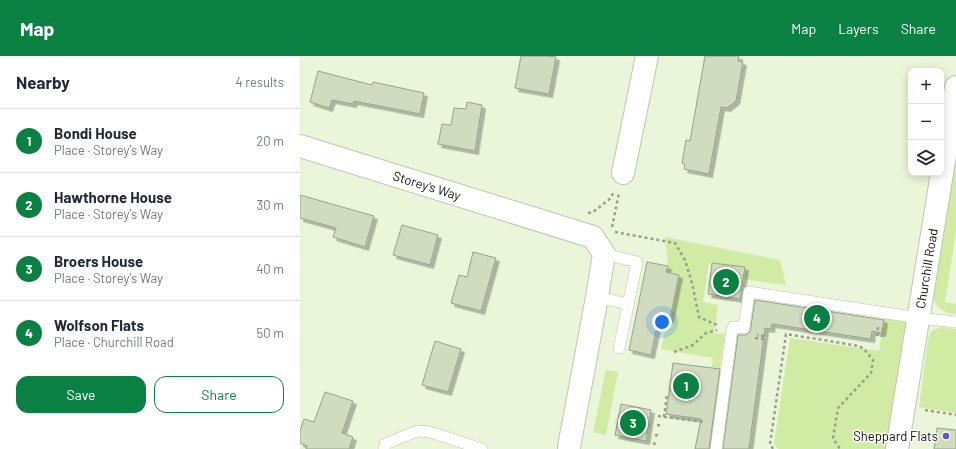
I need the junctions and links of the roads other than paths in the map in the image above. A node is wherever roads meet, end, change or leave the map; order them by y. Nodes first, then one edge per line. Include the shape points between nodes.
1 (646, 56) edge
2 (956, 87) edge
3 (300, 146) edge
4 (623, 173) road end
5 (604, 254) junction
6 (597, 297) junction
7 (628, 304) junction
8 (919, 318) junction
9 (956, 322) edge
10 (619, 348) dead end
11 (571, 448) edge
12 (384, 449) edge
13 (482, 449) edge
14 (716, 449) edge
15 (897, 449) edge

1 - 4 street
2 - 8 street, Churchill Road
3 - 5 street, Storey's Way via 593,236
5 - 6 street
5 - 7 lane via 637,262
6 - 7 lane
6 - 11 street
7 - 10 lane
8 - 9 lane
8 - 14 lane via 749,292 744,328 728,329
8 - 15 street, Churchill Road
12 - 13 lane via 385,444 417,431 430,432

